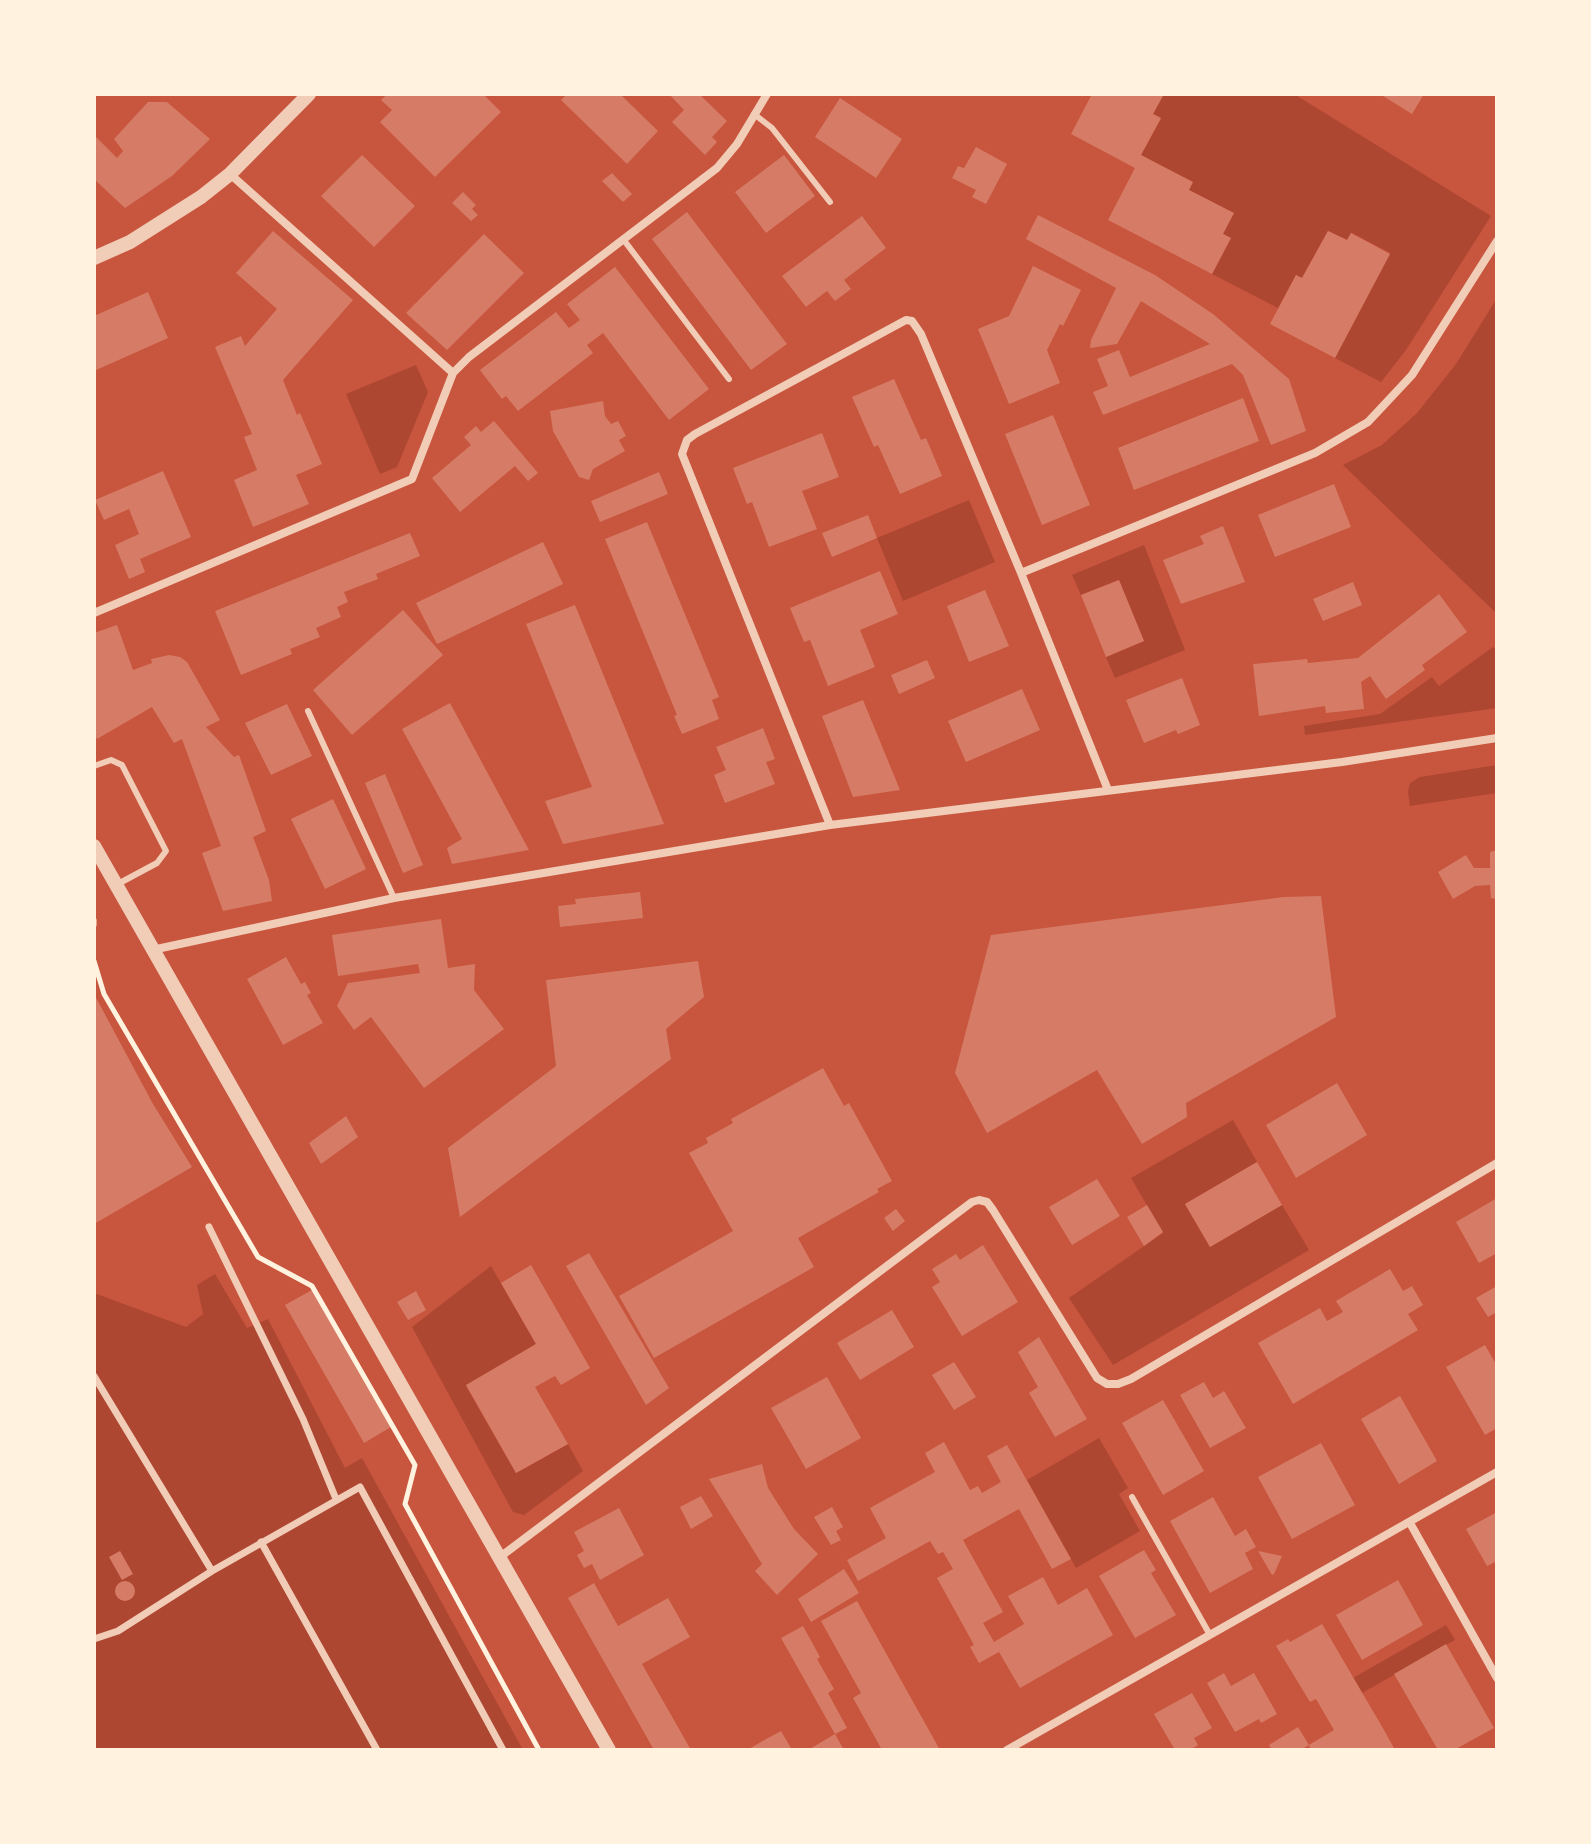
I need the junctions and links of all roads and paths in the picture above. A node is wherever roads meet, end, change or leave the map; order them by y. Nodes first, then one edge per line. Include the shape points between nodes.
1 (309, 94) edge
2 (767, 94) edge
3 (754, 114) junction
4 (230, 174) junction
5 (830, 202) dead end
6 (623, 239) junction
7 (1497, 241) edge
8 (94, 258) edge
9 (453, 373) junction
10 (729, 379) dead end
11 (1021, 573) junction
12 (94, 613) edge
13 (308, 711) dead end
14 (1497, 738) edge
15 (94, 766) edge
16 (1108, 790) junction
17 (830, 825) junction
18 (94, 846) edge
19 (116, 885) junction
20 (394, 898) junction
21 (152, 950) junction
22 (94, 961) edge
23 (1497, 1163) edge
24 (209, 1227) dead end
25 (94, 1376) edge
26 (1497, 1472) edge
27 (1132, 1497) dead end
28 (336, 1499) junction
29 (1410, 1523) junction
30 (261, 1542) junction
31 (500, 1557) junction
32 (212, 1571) junction
33 (1210, 1635) junction
34 (94, 1639) edge
35 (1497, 1678) edge
36 (377, 1750) edge
37 (503, 1750) edge
38 (539, 1750) edge
39 (609, 1750) edge
40 (1007, 1750) edge

1 - 4 street
2 - 3 street
3 - 5 lane via 772,128
3 - 6 street via 717,168
4 - 8 street via 130,242
4 - 9 street
6 - 9 street
6 - 10 lane
7 - 11 street via 1412,375 1368,422 1315,453
9 - 12 street via 412,479
11 - 16 street
11 - 17 street via 912,321 898,323 695,434 683,447 684,462
13 - 20 lane
14 - 16 street
15 - 19 lane via 111,760 122,765 166,851 157,863
16 - 17 street
17 - 20 street
18 - 19 street
19 - 21 street
20 - 21 street
21 - 31 street
22 - 38 path via 104,994 258,1257 312,1286 415,1465 405,1504
23 - 31 street via 1118,1384 1097,1378 993,1210 987,1202 972,1202
24 - 28 street
25 - 32 street
26 - 29 street
27 - 33 lane
28 - 30 street
28 - 37 street via 360,1487
29 - 33 street
29 - 35 street
30 - 32 street
30 - 36 street
31 - 39 street
32 - 34 street via 118,1631
33 - 40 street

